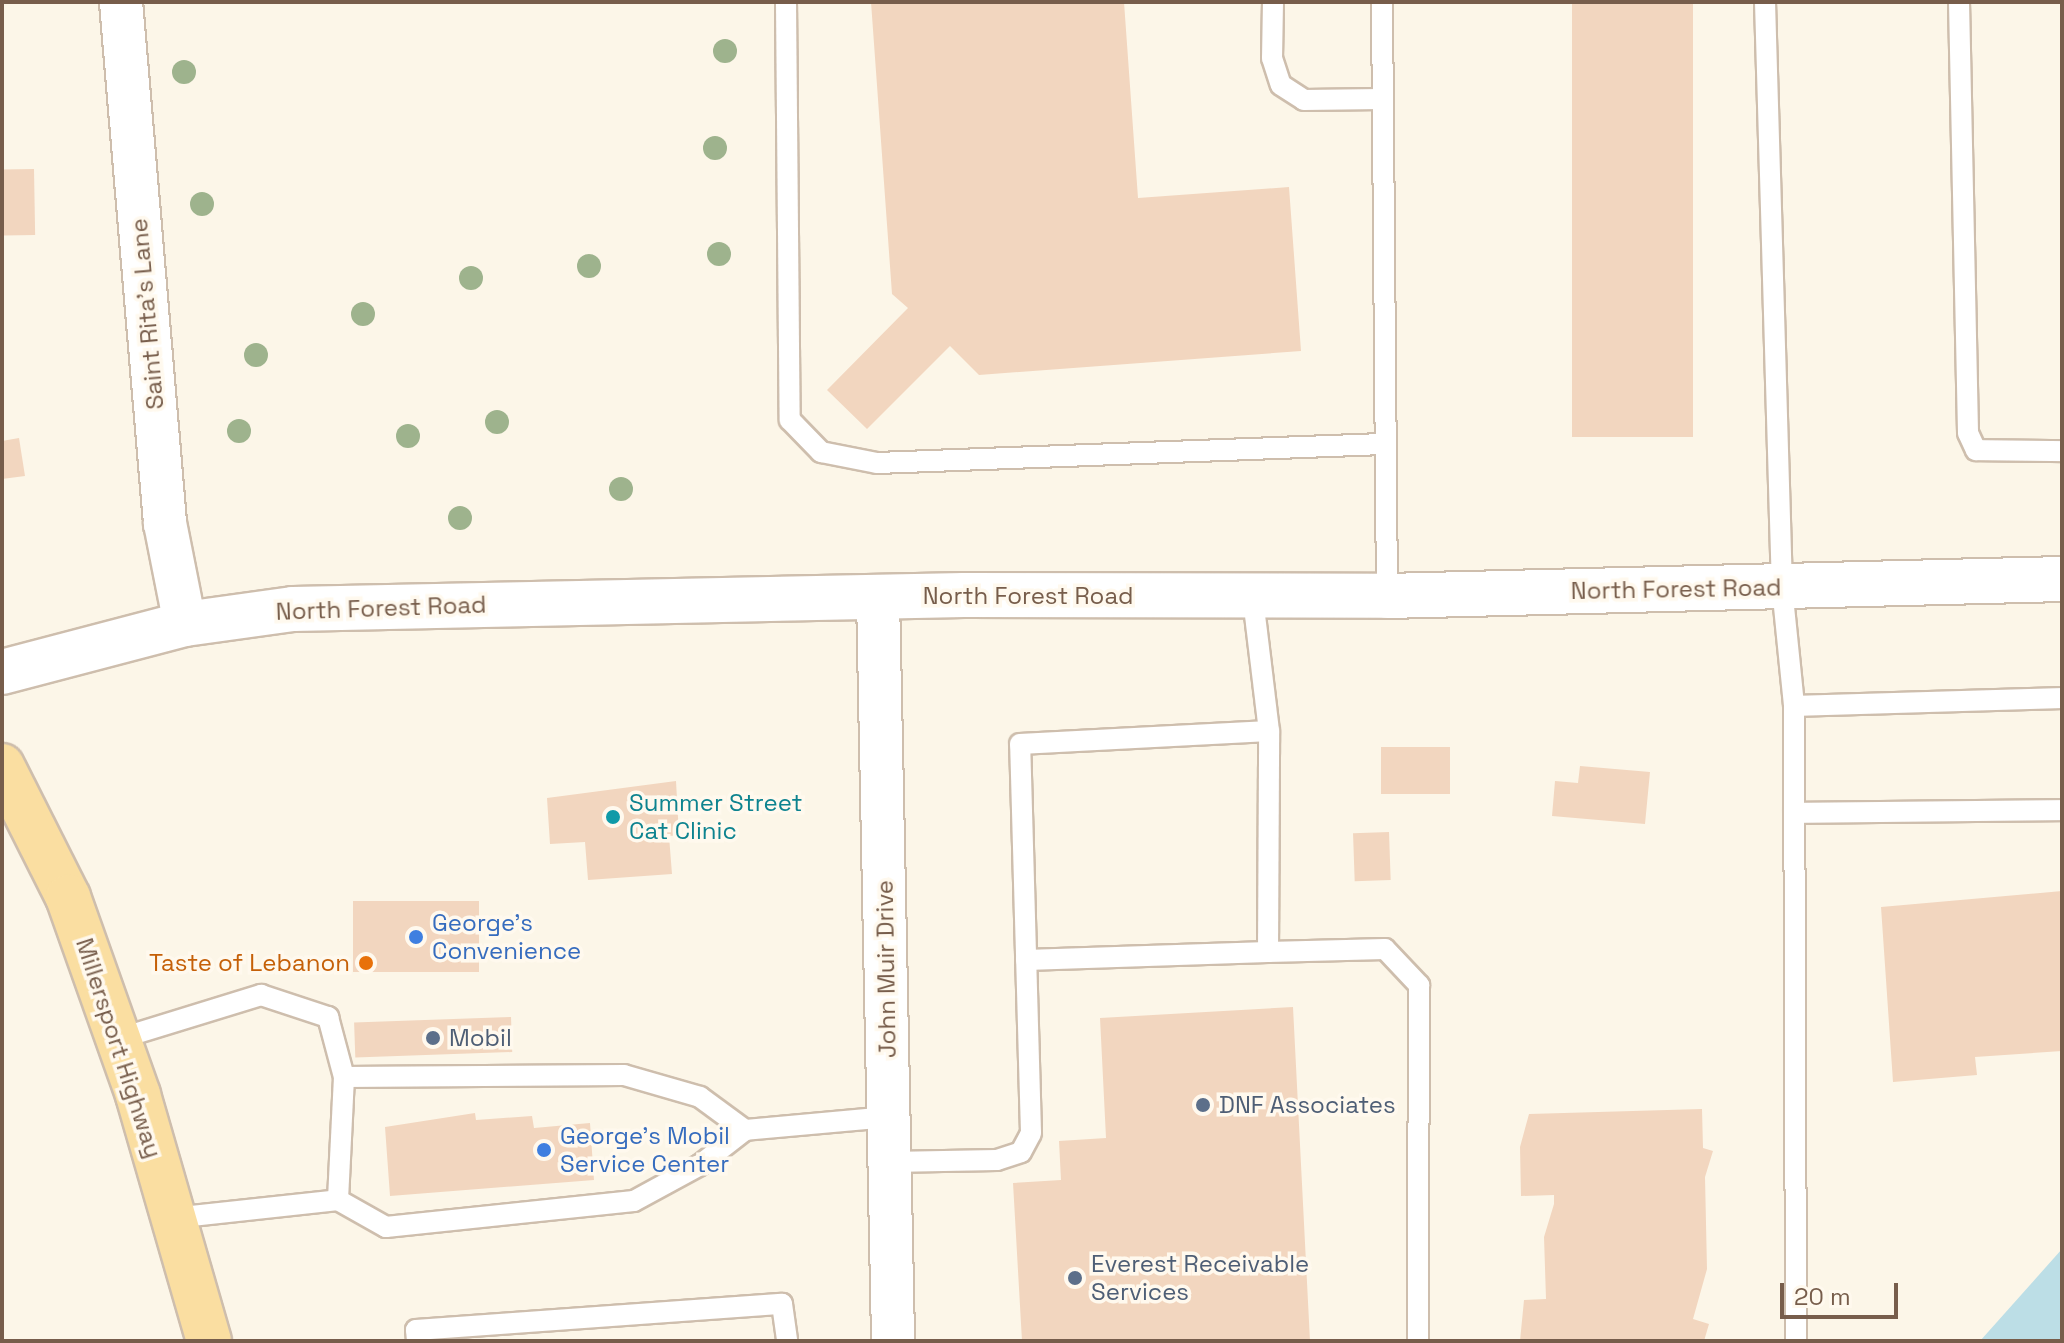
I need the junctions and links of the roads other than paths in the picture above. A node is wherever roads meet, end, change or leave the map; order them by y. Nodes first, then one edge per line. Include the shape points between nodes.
1 (121, 2) edge
2 (786, 2) edge
3 (1273, 2) edge
4 (1382, 2) edge
5 (1765, 2) edge
6 (1959, 2) edge
7 (1382, 99) junction
8 (1382, 444) junction
9 (2062, 451) edge
10 (2062, 579) edge
11 (1782, 587) junction
12 (1387, 596) junction
13 (878, 597) junction
14 (1253, 598) junction
15 (185, 624) junction
16 (2, 672) edge
17 (2062, 698) edge
18 (1794, 706) junction
19 (1269, 731) junction
20 (2, 766) edge
21 (2062, 810) edge
22 (1794, 813) junction
23 (1268, 952) junction
24 (1026, 960) junction
25 (118, 1039) junction
26 (344, 1077) junction
27 (889, 1117) junction
28 (745, 1130) junction
29 (890, 1162) junction
30 (338, 1200) junction
31 (173, 1218) junction
32 (209, 1341) edge
33 (417, 1341) edge
34 (787, 1341) edge
35 (893, 1341) edge
36 (1418, 1341) edge
37 (1796, 1341) edge

1 - 15 street, Saint Rita's Lane via 165,523
2 - 8 lane via 790,420 821,452 877,463
3 - 7 lane via 1272,58 1281,85 1304,100
4 - 7 lane
5 - 11 lane
6 - 9 lane via 1968,433 1976,450
7 - 8 lane
8 - 12 lane
10 - 11 street, North Forest Road
11 - 12 street, North Forest Road
11 - 18 lane
12 - 14 street, North Forest Road
13 - 14 street, North Forest Road
13 - 15 street, North Forest Road via 293,609
13 - 27 street, John Muir Drive
14 - 19 lane
15 - 16 street, North Forest Road
17 - 18 lane
18 - 22 lane
19 - 23 lane
19 - 24 lane via 1020,744
20 - 25 main road, Millersport Highway via 68,897
21 - 22 lane
22 - 37 lane
23 - 24 lane
23 - 36 lane via 1385,949 1419,985
24 - 29 lane via 1031,1133 1021,1152 997,1160
25 - 26 lane via 261,995 328,1017
25 - 31 main road, Millersport Highway
26 - 28 lane via 624,1075 700,1097
26 - 30 lane
27 - 28 lane
27 - 29 street, John Muir Drive
28 - 30 lane via 700,1165 634,1201 386,1227
29 - 35 street, John Muir Drive
30 - 31 lane
31 - 32 main road, Millersport Highway
33 - 34 lane via 416,1330 782,1304

